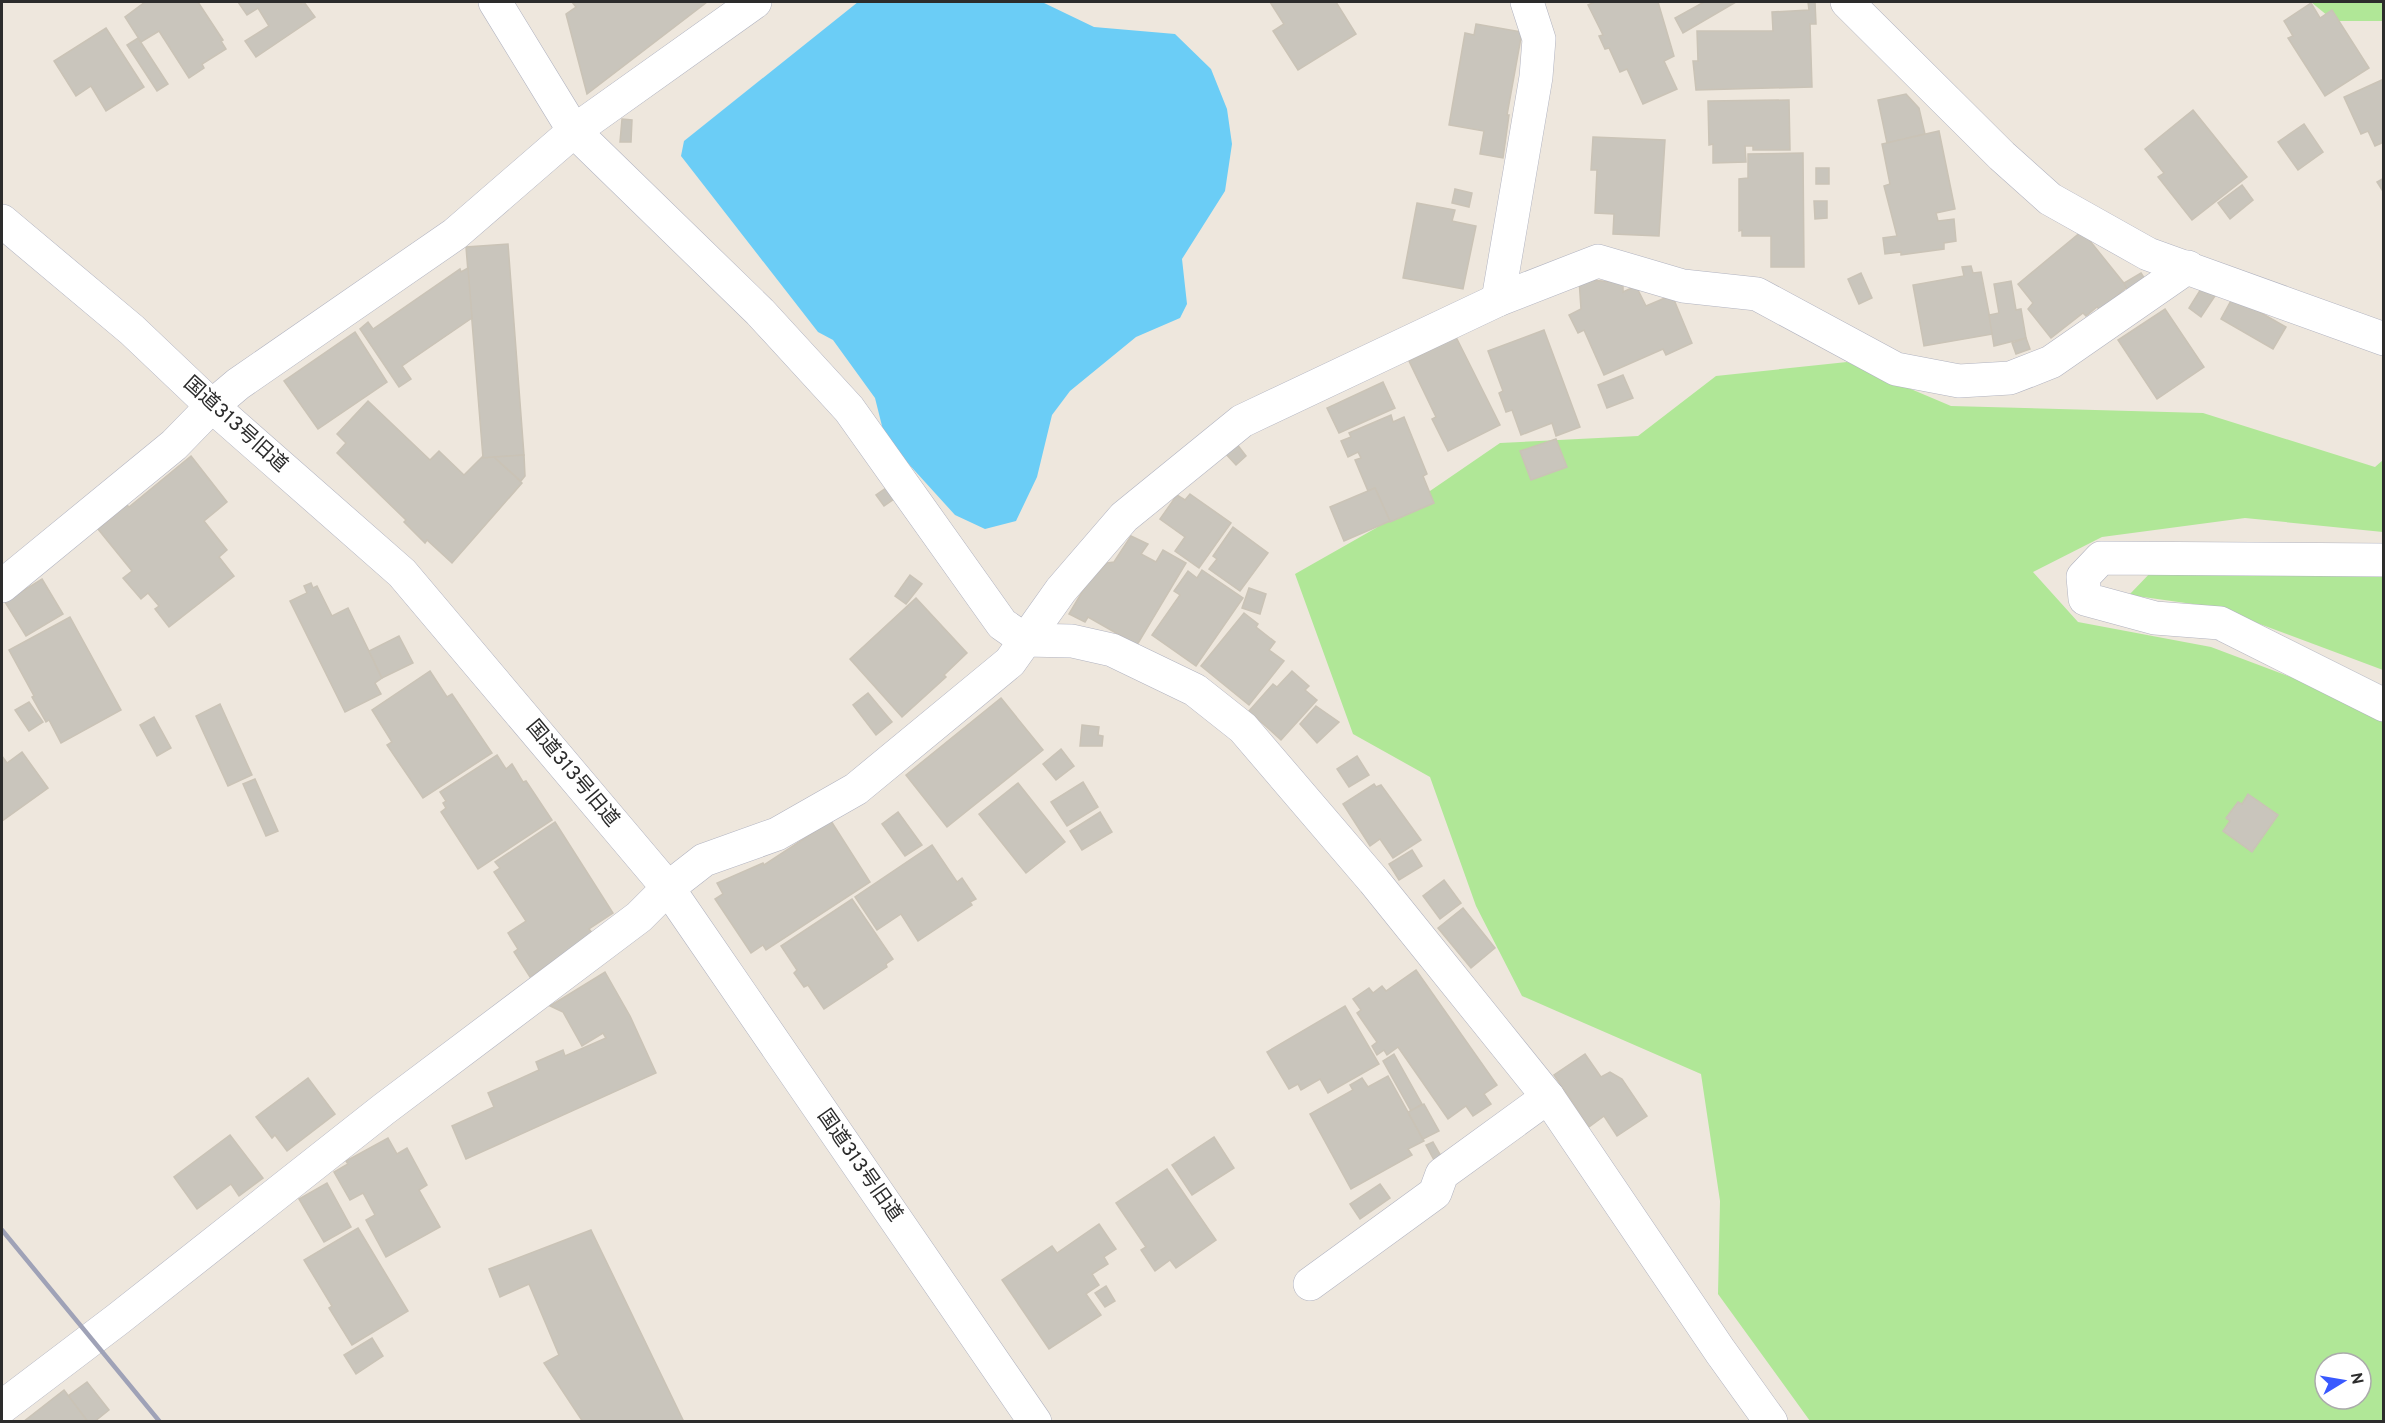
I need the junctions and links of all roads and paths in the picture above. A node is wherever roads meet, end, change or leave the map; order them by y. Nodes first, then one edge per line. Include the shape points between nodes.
1 (495, 2) edge
2 (755, 2) edge
3 (1527, 2) edge
4 (1846, 2) edge
5 (574, 132) junction
6 (2, 221) edge
7 (2188, 267) junction
8 (1498, 300) junction
9 (2384, 339) edge
10 (212, 406) junction
11 (2384, 561) edge
12 (2, 586) edge
13 (1026, 640) junction
14 (2384, 705) edge
15 (669, 888) junction
16 (1548, 1097) junction
17 (1310, 1284) dead end
18 (2, 1407) edge
19 (1035, 1422) edge
20 (1771, 1422) edge

1 - 5 street
2 - 5 street
3 - 8 street via 1539,39 1536,77
4 - 7 street via 2050,200 2148,254
5 - 10 street via 455,234
5 - 13 street via 760,312 849,409 1002,624
6 - 10 street, 国道313号旧道 via 132,330
7 - 8 street via 2050,362 2010,378 1959,381 1896,369 1757,294 1683,286 1598,261
7 - 9 street
8 - 13 street via 1242,421 1124,517 1061,590
10 - 12 street via 174,445
10 - 15 street, 国道313号旧道 via 402,573
11 - 14 street via 2101,558 2083,577 2085,599 2155,618 2220,623
13 - 15 street via 1010,663 856,789 777,834 704,860
13 - 16 street via 1072,641 1112,650 1195,690 1244,728 1374,881
15 - 18 street via 639,917 384,1109
15 - 19 street, 国道313号旧道
16 - 17 street via 1442,1174 1435,1192
16 - 20 street

